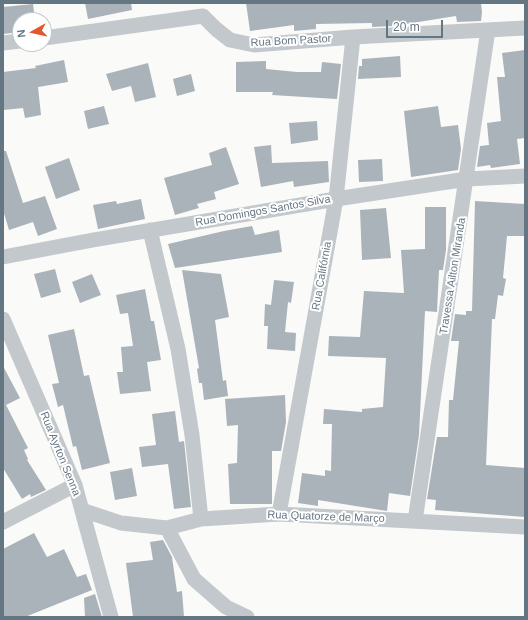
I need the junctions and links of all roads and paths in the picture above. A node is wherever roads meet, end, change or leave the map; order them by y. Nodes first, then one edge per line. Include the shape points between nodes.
1 (203, 10) edge
2 (525, 28) edge
3 (488, 30) junction
4 (52, 37) edge
5 (353, 37) junction
6 (525, 176) edge
7 (467, 179) junction
8 (336, 199) junction
9 (150, 230) junction
10 (3, 257) edge
11 (3, 319) edge
12 (75, 485) junction
13 (82, 510) junction
14 (278, 514) junction
15 (201, 519) junction
16 (415, 521) junction
17 (3, 522) edge
18 (525, 527) edge
19 (167, 528) junction
20 (111, 617) edge
21 (247, 617) edge

1 - 4 street, Rua Bom Pastor
1 - 5 street, Rua Bom Pastor via 216,29 230,40 254,45
2 - 3 street, Rua Bom Pastor
3 - 5 street, Rua Bom Pastor
3 - 7 street, Travessa Ailton Miranda
5 - 8 street, Rua Califórnia
6 - 7 street, Rua Domingos Santos Silva
7 - 8 street, Rua Domingos Santos Silva
7 - 16 street, Travessa Ailton Miranda
8 - 9 street, Rua Domingos Santos Silva
8 - 14 street, Rua Califórnia
9 - 10 street, Rua Domingos Santos Silva
9 - 15 street via 179,357 192,435
11 - 12 street, Rua Ayrton Senna
12 - 13 street, Rua Ayrton Senna
12 - 17 street
13 - 19 street, Rua Quatorze de Março via 121,523
13 - 20 street, Rua Ayrton Senna
14 - 15 street, Rua Quatorze de Março
14 - 16 street, Rua Quatorze de Março
15 - 19 street, Rua Quatorze de Março
16 - 18 street, Rua Quatorze de Março
19 - 21 street via 194,580 226,607

